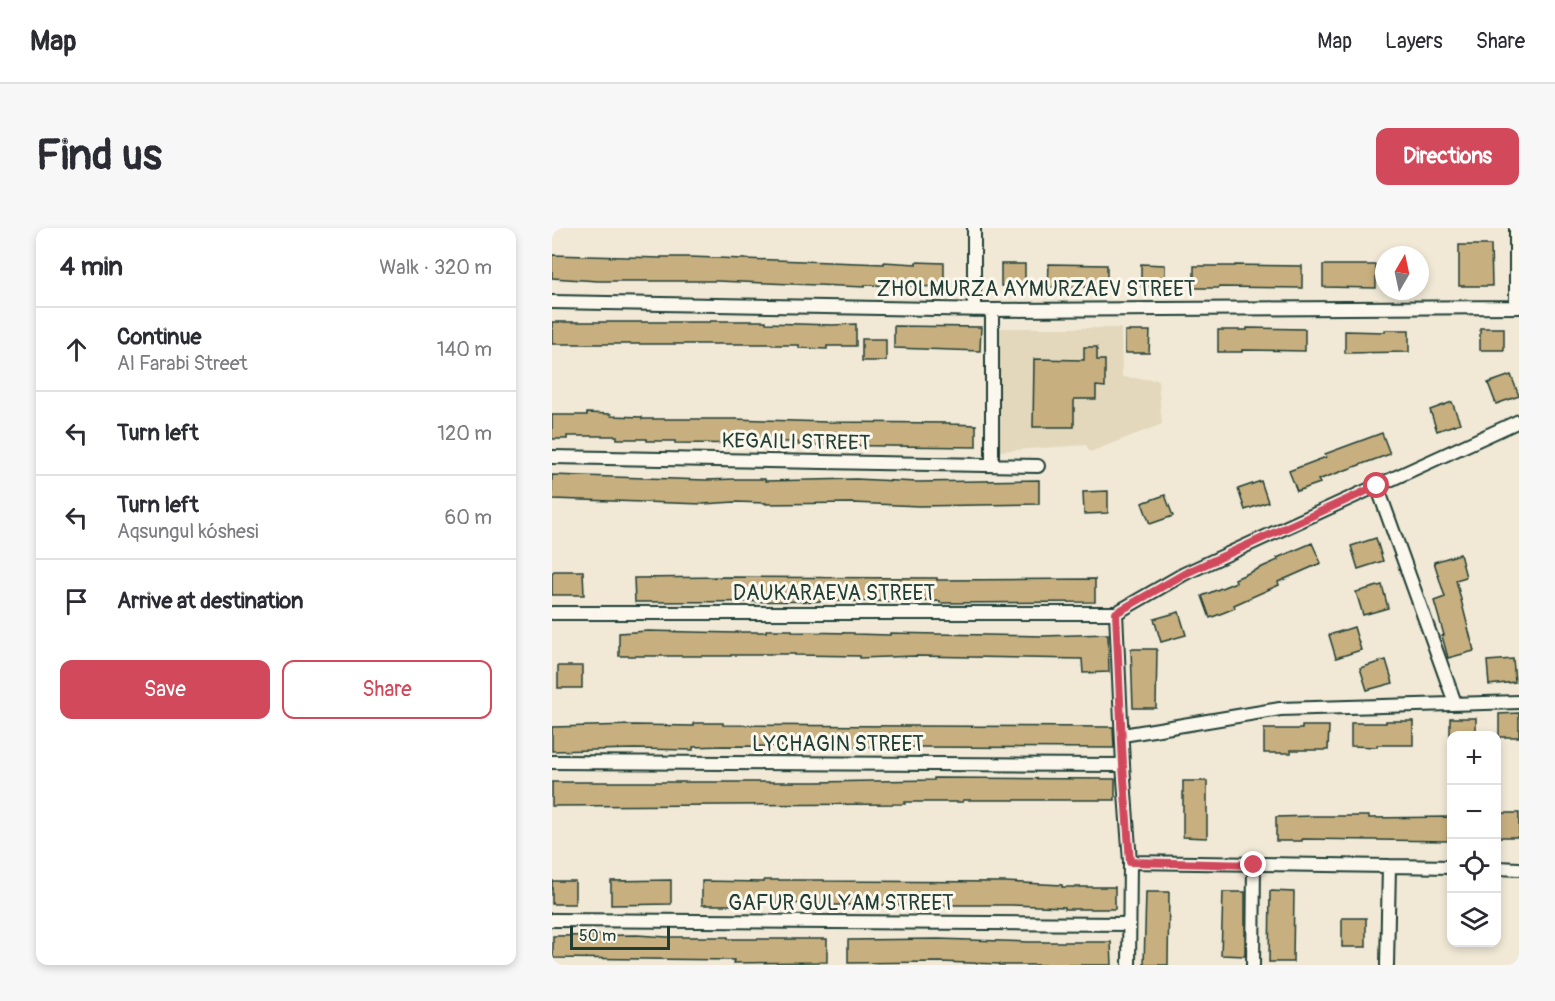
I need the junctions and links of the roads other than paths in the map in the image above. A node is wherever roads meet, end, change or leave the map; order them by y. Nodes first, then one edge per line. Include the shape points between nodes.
1 (974, 228) edge
2 (1516, 228) edge
3 (552, 302) edge
4 (1518, 307) edge
5 (974, 310) junction
6 (992, 310) junction
7 (1519, 421) edge
8 (552, 457) edge
9 (992, 465) junction
10 (1038, 466) dead end
11 (1377, 486) junction
12 (552, 613) edge
13 (1116, 613) junction
14 (1519, 702) edge
15 (1455, 703) junction
16 (1123, 735) junction
17 (552, 762) edge
18 (1123, 765) junction
19 (1130, 862) junction
20 (1254, 865) junction
21 (1389, 866) junction
22 (1447, 867) edge
23 (1501, 868) edge
24 (1519, 869) edge
25 (552, 920) edge
26 (1129, 924) junction
27 (1129, 965) edge
28 (1253, 965) edge
29 (1387, 965) edge

1 - 5 street
2 - 4 street
3 - 5 street, ZHOLMURZA AYMURZAEV STREET
4 - 6 street, ZHOLMURZA AYMURZAEV STREET
5 - 6 street, ZHOLMURZA AYMURZAEV STREET
6 - 9 street
7 - 11 street
8 - 9 street, KEGAILI STREET
9 - 10 street, KEGAILI STREET
11 - 13 street via 1184,574
11 - 15 street
12 - 13 street, DAUKARAEVA STREET
13 - 16 street
14 - 15 street
15 - 16 street via 1280,709
16 - 18 street
17 - 18 street, LYCHAGIN STREET
18 - 19 street
19 - 20 street
19 - 26 street
20 - 21 street
20 - 28 street
21 - 22 street
21 - 29 street
23 - 24 street
25 - 26 street, GAFUR GULYAM STREET
26 - 27 street

